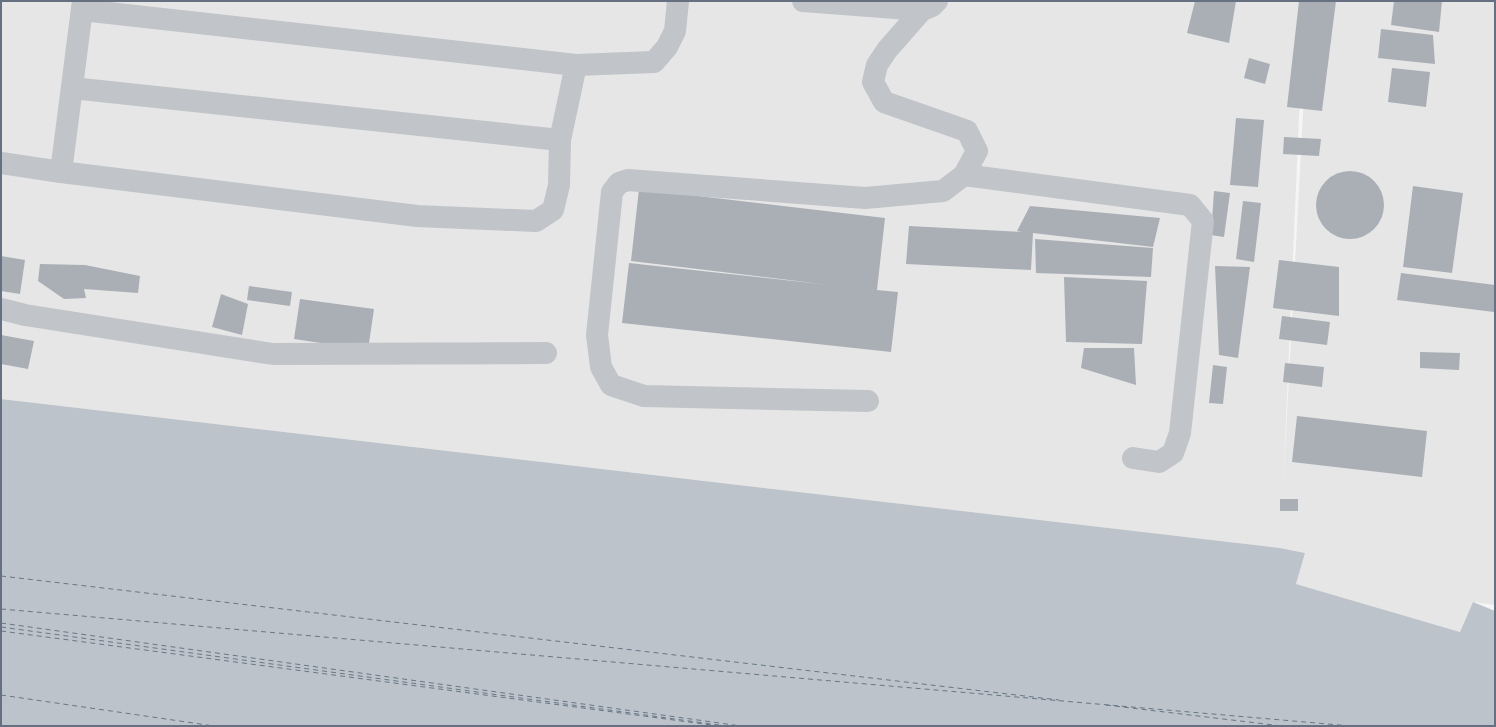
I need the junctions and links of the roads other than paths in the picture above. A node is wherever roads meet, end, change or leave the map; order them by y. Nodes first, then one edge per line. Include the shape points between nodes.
1 (678, 1) edge
2 (803, 1) edge
3 (82, 6) edge
4 (929, 6) edge
5 (576, 65) junction
6 (72, 88) junction
7 (560, 140) junction
8 (1, 163) edge
9 (61, 172) junction
10 (964, 175) junction
11 (1, 309) edge
12 (546, 353) dead end
13 (868, 401) dead end
14 (1133, 458) dead end

1 - 5 lane via 675,31 667,48 654,62
2 - 4 lane
3 - 5 lane
3 - 6 lane
4 - 10 lane via 887,50 877,65 872,82 884,102 967,131 977,152
5 - 7 lane
6 - 7 lane
6 - 9 lane
7 - 9 lane via 559,185 553,210 536,221 418,216
8 - 9 lane
10 - 13 lane via 943,191 865,198 628,180 619,184 612,192 597,335 601,367 611,384 644,396
10 - 14 lane via 1190,205 1203,221 1180,433 1173,453 1159,462
11 - 12 lane via 273,354

